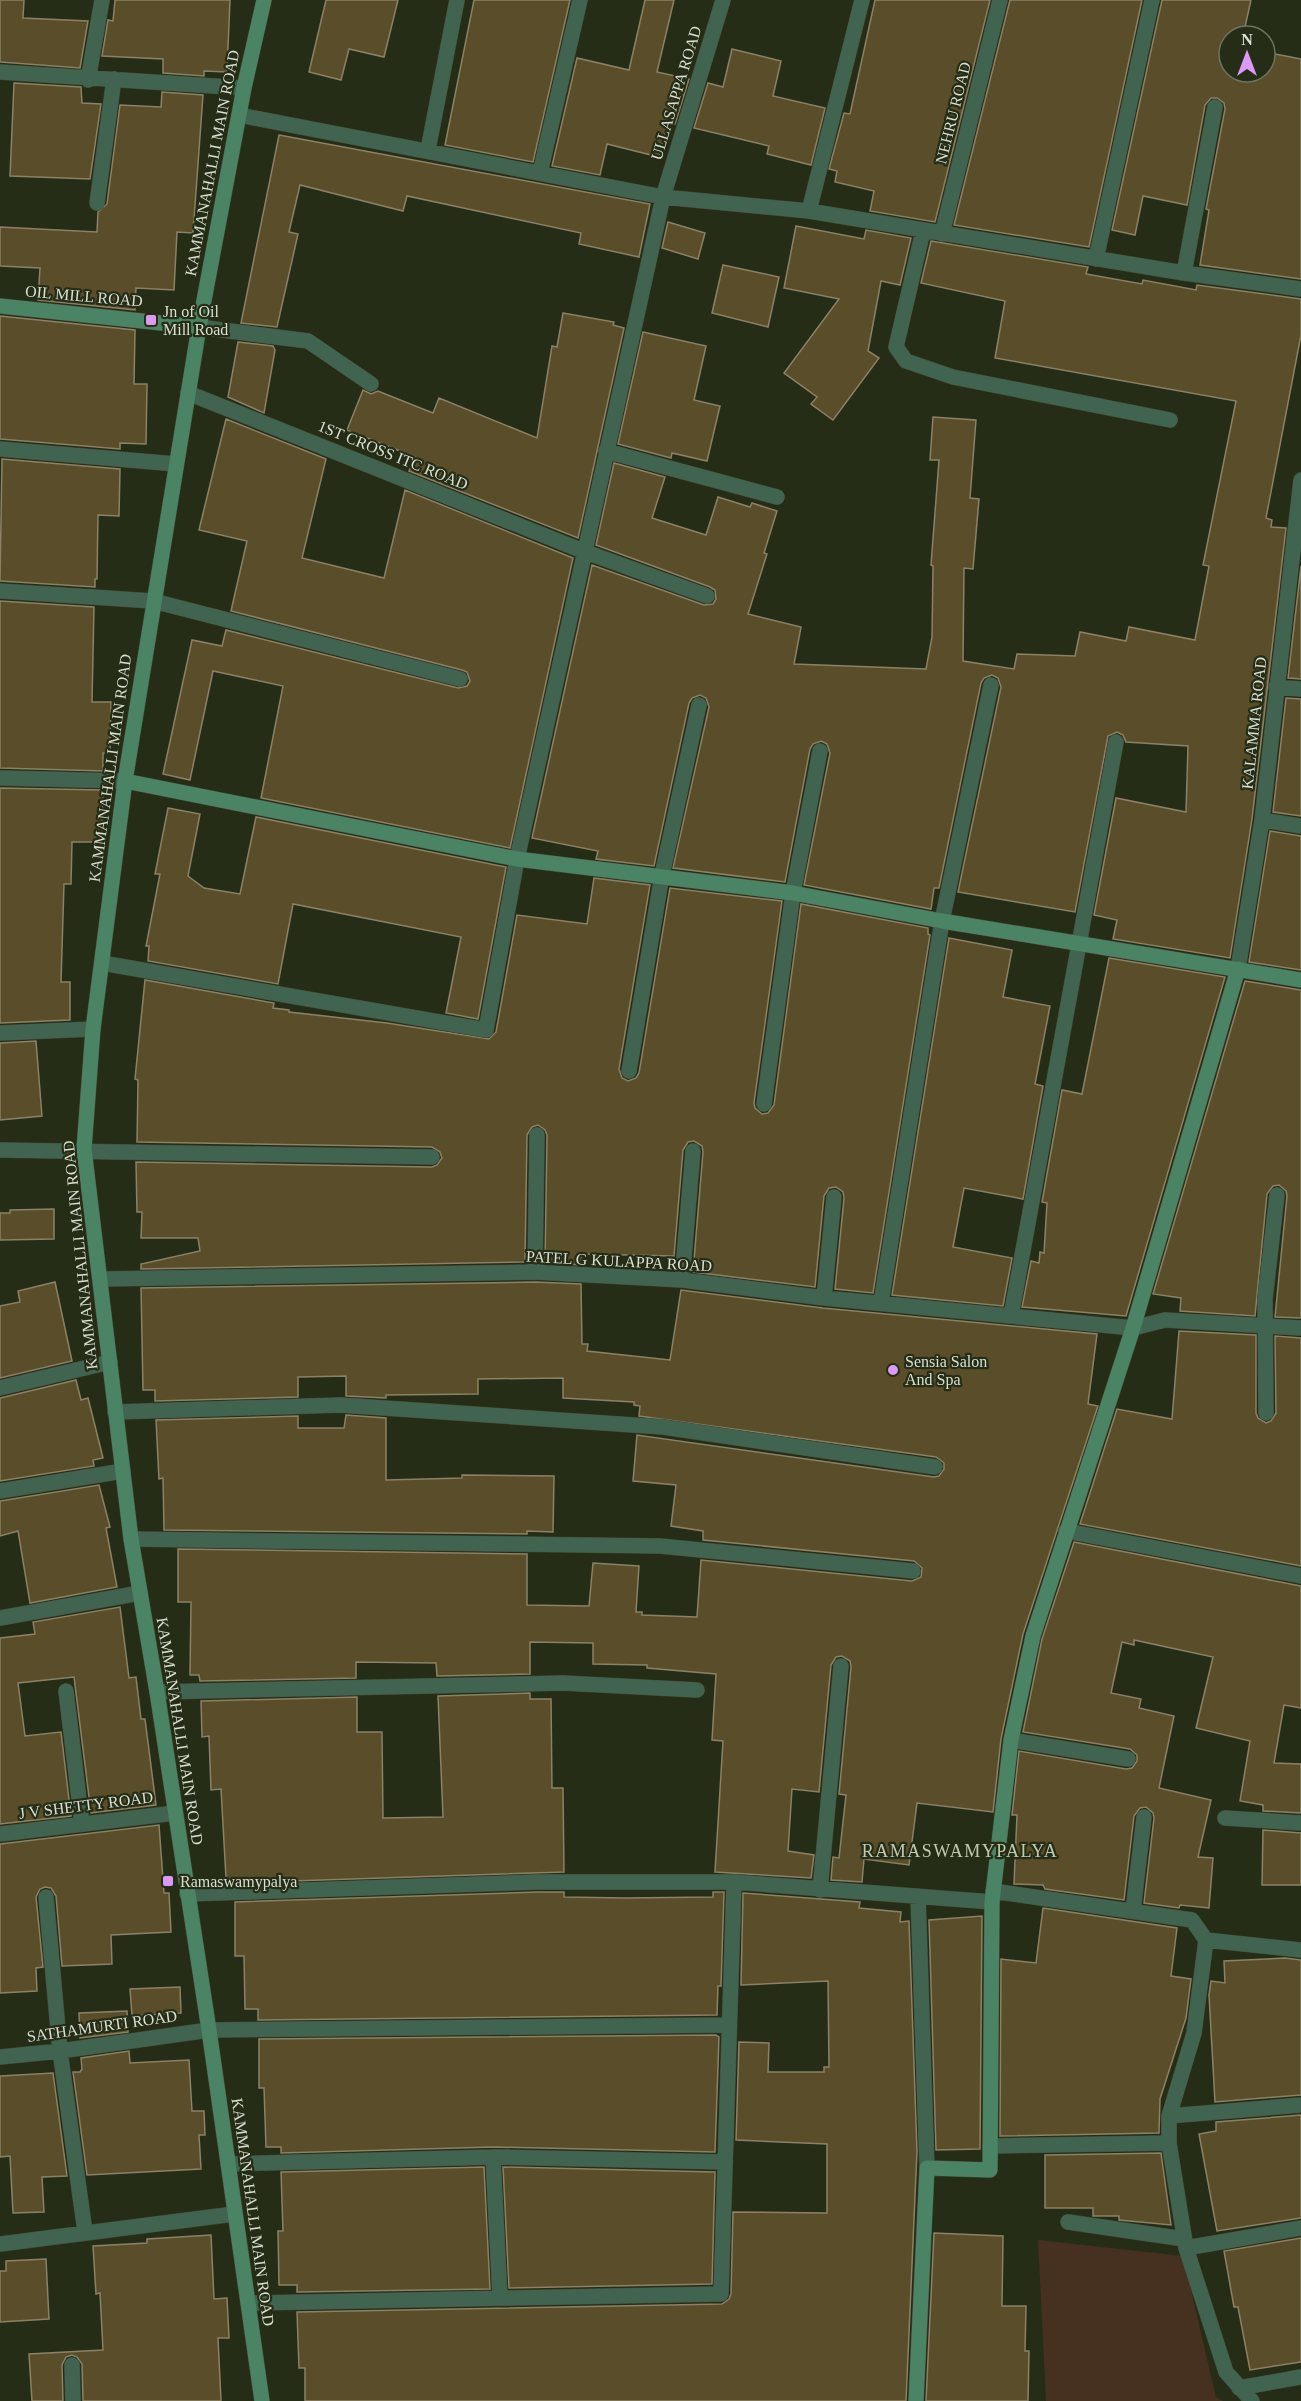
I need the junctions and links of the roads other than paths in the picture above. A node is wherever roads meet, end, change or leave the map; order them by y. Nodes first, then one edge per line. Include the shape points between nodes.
1 (102, 0) edge
2 (264, 0) edge
3 (457, 0) edge
4 (580, 0) edge
5 (723, 0) edge
6 (862, 0) edge
7 (1000, 0) edge
8 (1152, 0) edge
9 (0, 72) edge
10 (114, 79) junction
11 (88, 80) junction
12 (244, 88) junction
13 (1215, 107) dead end
14 (239, 115) junction
15 (428, 150) junction
16 (540, 173) junction
17 (663, 197) junction
18 (97, 203) dead end
19 (809, 211) junction
20 (923, 231) junction
21 (942, 234) junction
22 (1096, 259) junction
23 (1184, 273) junction
24 (1301, 288) edge
25 (0, 306) edge
26 (199, 327) junction
27 (371, 384) dead end
28 (188, 393) junction
29 (1170, 420) dead end
30 (0, 449) edge
31 (606, 451) junction
32 (176, 464) junction
33 (1301, 480) edge
34 (777, 497) dead end
35 (1297, 532) edge
36 (583, 551) junction
37 (0, 591) edge
38 (707, 596) dead end
39 (153, 602) junction
40 (460, 679) dead end
41 (991, 685) dead end
42 (1276, 687) junction
43 (1301, 689) edge
44 (699, 705) dead end
45 (1116, 742) dead end
46 (820, 751) dead end
47 (0, 778) edge
48 (125, 781) junction
49 (1262, 820) junction
50 (1301, 826) edge
51 (517, 859) junction
52 (662, 875) junction
53 (793, 893) junction
54 (942, 921) junction
55 (1078, 944) junction
56 (102, 963) junction
57 (1238, 969) junction
58 (1301, 981) edge
59 (93, 1029) junction
60 (0, 1034) edge
61 (629, 1071) dead end
62 (764, 1104) dead end
63 (537, 1135) dead end
64 (84, 1149) junction
65 (0, 1150) edge
66 (693, 1151) dead end
67 (432, 1156) dead end
68 (1278, 1195) dead end
69 (834, 1197) dead end
70 (536, 1272) junction
71 (102, 1279) junction
72 (682, 1280) junction
73 (824, 1298) junction
74 (881, 1303) junction
75 (1011, 1316) junction
76 (1266, 1326) junction
77 (1132, 1328) junction
78 (1301, 1328) edge
79 (110, 1362) junction
80 (0, 1388) edge
81 (115, 1412) junction
82 (1266, 1413) dead end
83 (935, 1467) dead end
84 (123, 1471) junction
85 (0, 1491) edge
86 (1066, 1531) junction
87 (131, 1539) junction
88 (914, 1571) dead end
89 (1301, 1576) edge
90 (140, 1593) junction
91 (0, 1618) edge
92 (841, 1666) dead end
93 (697, 1690) dead end
94 (66, 1691) dead end
95 (158, 1692) junction
96 (1011, 1740) junction
97 (1128, 1759) dead end
98 (175, 1813) junction
99 (1144, 1817) dead end
100 (1225, 1818) dead end
101 (1301, 1823) edge
102 (82, 1824) junction
103 (0, 1834) edge
104 (734, 1882) junction
105 (820, 1890) junction
106 (187, 1894) junction
107 (46, 1896) dead end
108 (918, 1896) junction
109 (993, 1897) junction
110 (1133, 1911) junction
111 (1206, 1940) junction
112 (1301, 1950) edge
113 (729, 2025) junction
114 (209, 2030) junction
115 (60, 2051) junction
116 (0, 2056) edge
117 (1301, 2105) edge
118 (1169, 2116) junction
119 (1169, 2143) junction
120 (990, 2146) junction
121 (493, 2157) junction
122 (725, 2162) junction
123 (228, 2164) junction
124 (927, 2168) junction
125 (234, 2214) junction
126 (1068, 2222) dead end
127 (1301, 2228) edge
128 (85, 2232) junction
129 (0, 2244) edge
130 (1185, 2244) junction
131 (500, 2298) junction
132 (249, 2303) junction
133 (72, 2365) dead end
134 (1301, 2377) edge
135 (1239, 2388) junction
136 (73, 2401) edge
137 (262, 2401) edge
138 (916, 2401) edge
139 (1252, 2401) edge

1 - 11 street
2 - 12 street, KAMMANAHALLI MAIN ROAD
3 - 15 street
4 - 16 street
5 - 17 street, ULLASAPPA ROAD
6 - 19 street
7 - 21 street, NEHRU ROAD
8 - 22 street
9 - 11 street
10 - 11 street
10 - 12 street
10 - 18 street
12 - 14 street, KAMMANAHALLI MAIN ROAD
13 - 23 street
14 - 15 street
14 - 26 street, KAMMANAHALLI MAIN ROAD
15 - 16 street
16 - 17 street
17 - 19 street
17 - 31 street, ULLASAPPA ROAD
19 - 20 street
20 - 21 street
20 - 29 street via 896,348 906,361 953,377
21 - 22 street
22 - 23 street
23 - 24 street
25 - 26 street, OIL MILL ROAD
26 - 27 street via 308,341
26 - 28 street, KAMMANAHALLI MAIN ROAD
28 - 32 street, KAMMANAHALLI MAIN ROAD
28 - 36 street, 1ST CROSS ITC ROAD
30 - 32 street
31 - 34 street
31 - 36 street, ULLASAPPA ROAD
32 - 39 street, KAMMANAHALLI MAIN ROAD
33 - 35 street, KALAMMA ROAD
35 - 42 street, KALAMMA ROAD
36 - 38 street, 1ST CROSS ITC ROAD
36 - 51 street, ULLASAPPA ROAD
37 - 39 street
39 - 40 street
39 - 48 street, KAMMANAHALLI MAIN ROAD
41 - 54 street
42 - 43 street
42 - 49 street, KALAMMA ROAD
44 - 52 street
45 - 55 street
46 - 53 street
47 - 48 street
48 - 51 street
48 - 56 street, KAMMANAHALLI MAIN ROAD
49 - 50 street
49 - 57 street, KALAMMA ROAD
51 - 52 street
51 - 56 street, ULLASAPPA ROAD via 486,1030
52 - 53 street
52 - 61 street
53 - 54 street
53 - 62 street
54 - 55 street
54 - 74 street
55 - 57 street
55 - 75 street
56 - 59 street, KAMMANAHALLI MAIN ROAD
57 - 58 street
57 - 77 street
59 - 60 street
59 - 64 street, KAMMANAHALLI MAIN ROAD
63 - 70 street
64 - 65 street
64 - 67 street
64 - 71 street, KAMMANAHALLI MAIN ROAD
66 - 72 street
68 - 76 street via 1264,1299
69 - 73 street
70 - 71 street, PATEL G KULAPPA ROAD
70 - 72 street, PATEL G KULAPPA ROAD
71 - 79 street, KAMMANAHALLI MAIN ROAD
72 - 73 street, PATEL G KULAPPA ROAD
73 - 74 street, PATEL G KULAPPA ROAD
74 - 75 street, PATEL G KULAPPA ROAD
75 - 77 street, PATEL G KULAPPA ROAD
76 - 77 street, PATEL G KULAPPA ROAD via 1165,1320
76 - 78 street, PATEL G KULAPPA ROAD
76 - 82 street
77 - 86 street
79 - 80 street
79 - 81 street, KAMMANAHALLI MAIN ROAD
81 - 83 street via 363,1406 663,1427
81 - 84 street, KAMMANAHALLI MAIN ROAD
84 - 85 street
84 - 87 street, KAMMANAHALLI MAIN ROAD
86 - 89 street
86 - 96 street via 1034,1636
87 - 88 street via 660,1546
87 - 90 street, KAMMANAHALLI MAIN ROAD
90 - 91 street
90 - 95 street, KAMMANAHALLI MAIN ROAD
92 - 105 street
93 - 95 street via 563,1683
94 - 102 street
95 - 98 street, KAMMANAHALLI MAIN ROAD
96 - 97 street
96 - 109 street
98 - 102 street, J V SHETTY ROAD
98 - 106 street, KAMMANAHALLI MAIN ROAD
99 - 110 street
100 - 101 street
102 - 103 street, J V SHETTY ROAD
104 - 105 street
104 - 106 street via 537,1882
104 - 113 street
105 - 108 street
106 - 114 street, KAMMANAHALLI MAIN ROAD
107 - 115 street
108 - 109 street
108 - 124 street
109 - 110 street
109 - 120 street
110 - 111 street via 1192,1920
111 - 112 street
111 - 118 street via 1194,2033
113 - 114 street, SATHAMURTI ROAD
113 - 122 street
114 - 115 street, SATHAMURTI ROAD
114 - 123 street, KAMMANAHALLI MAIN ROAD
115 - 116 street, SATHAMURTI ROAD
115 - 128 street
117 - 118 street
118 - 119 street
119 - 120 street
119 - 130 street
120 - 124 street via 990,2170
121 - 122 street
121 - 123 street
121 - 131 street
122 - 131 street via 721,2294
123 - 125 street, KAMMANAHALLI MAIN ROAD
124 - 138 street
125 - 128 street
125 - 132 street, KAMMANAHALLI MAIN ROAD
126 - 130 street
127 - 130 street
128 - 129 street
130 - 135 street via 1226,2372
131 - 132 street
132 - 137 street, KAMMANAHALLI MAIN ROAD
133 - 136 street
134 - 135 street
135 - 139 street

